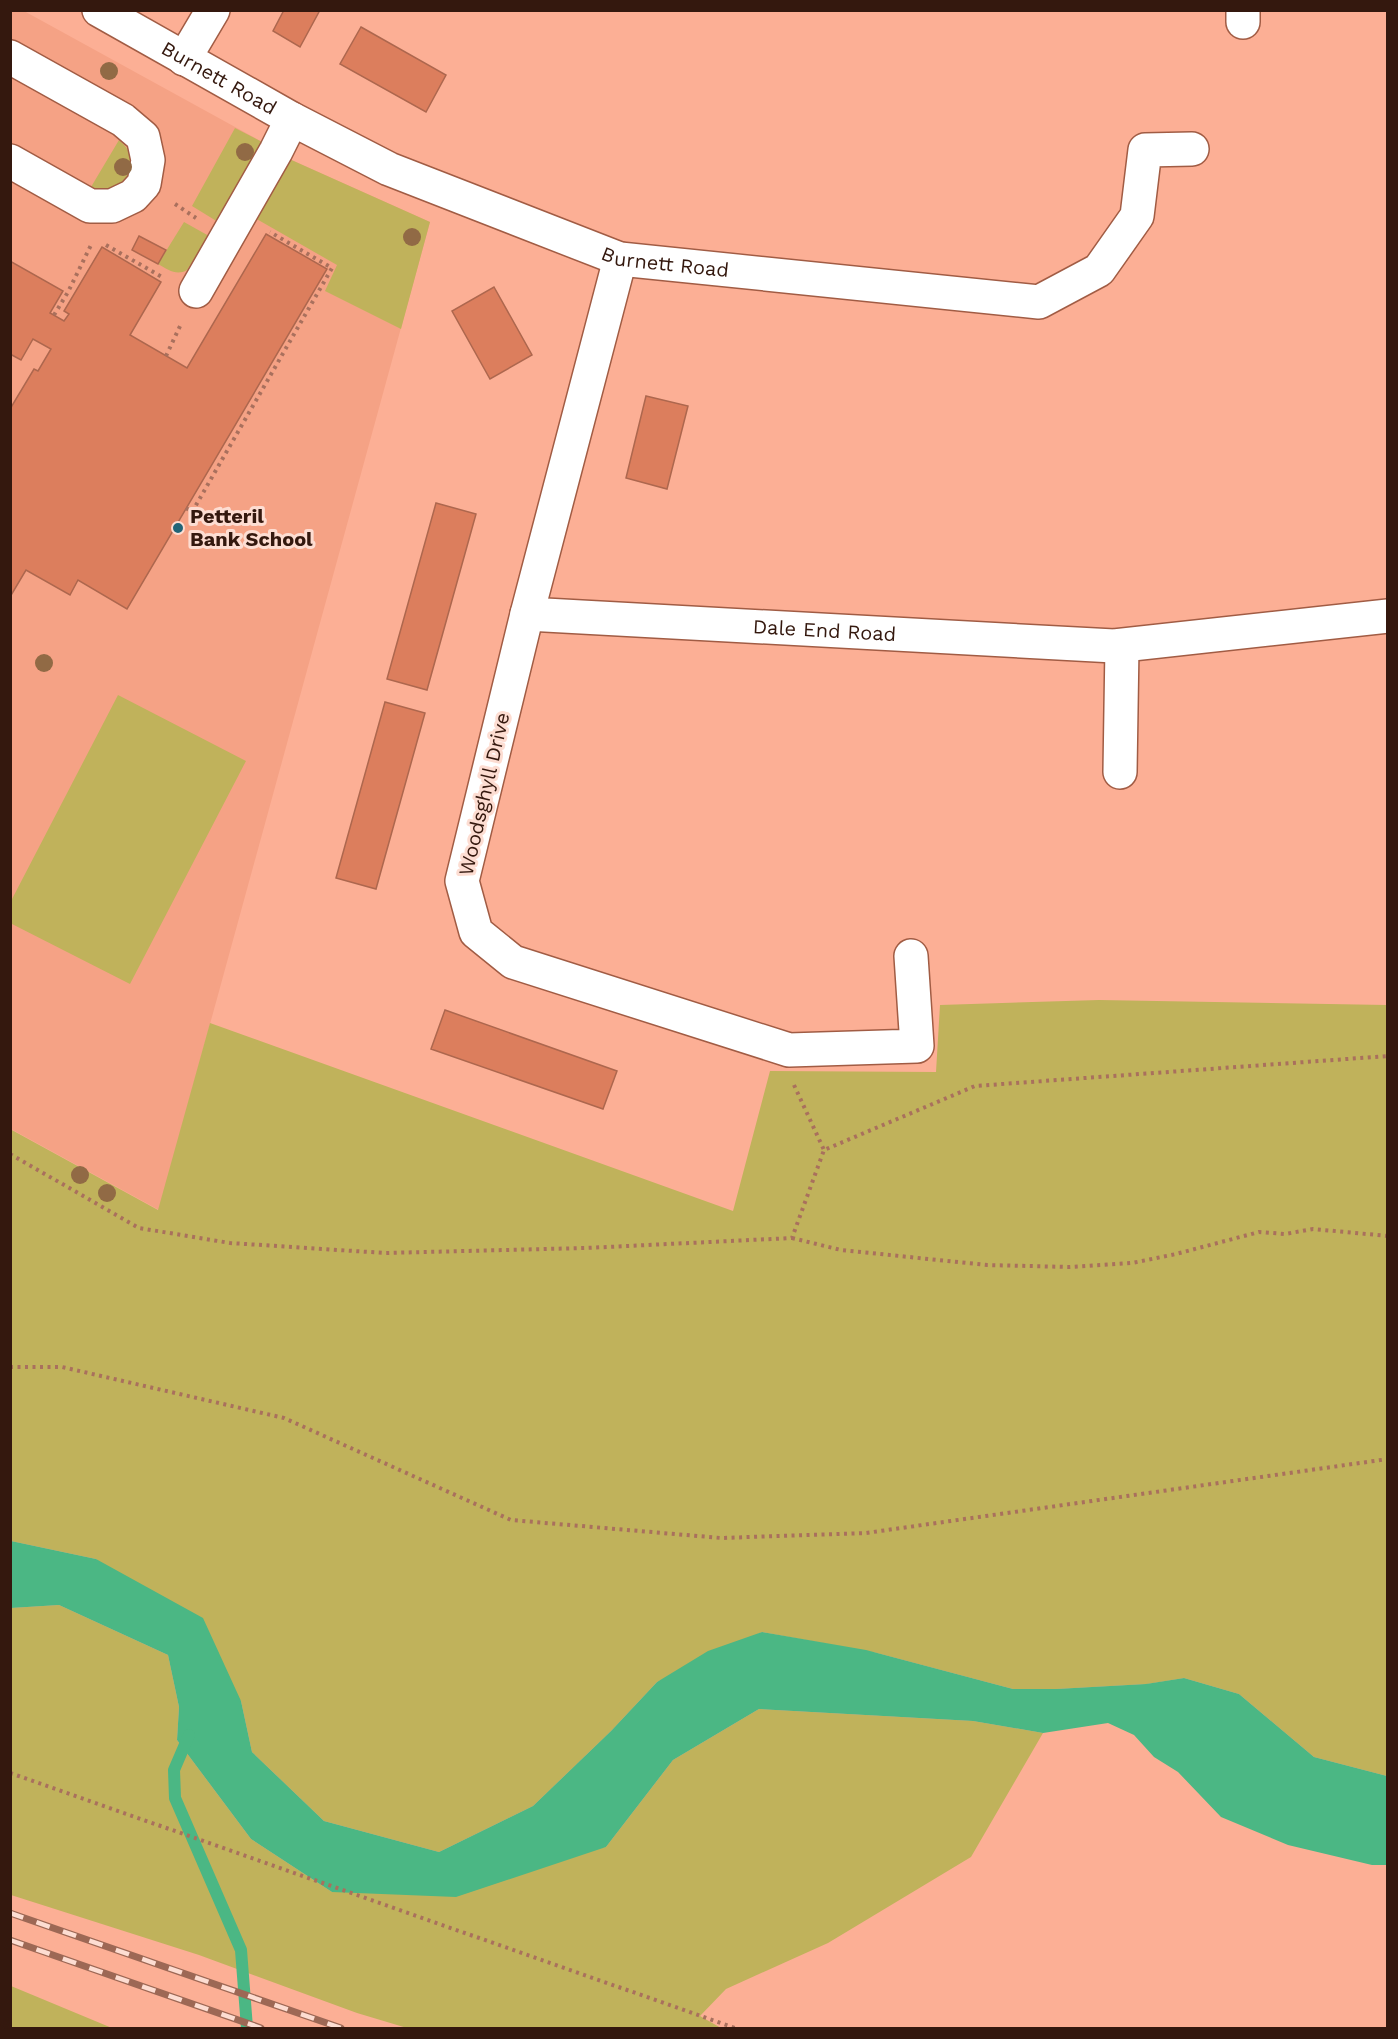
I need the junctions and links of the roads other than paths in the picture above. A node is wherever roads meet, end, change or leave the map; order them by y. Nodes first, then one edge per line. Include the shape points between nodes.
1 (99, 10) edge
2 (213, 10) edge
3 (10, 57) edge
4 (184, 59) junction
5 (292, 119) junction
6 (1192, 149) dead end
7 (10, 161) edge
8 (620, 259) junction
9 (196, 291) road end
10 (527, 614) junction
11 (1388, 616) edge
12 (1122, 645) junction
13 (1120, 772) dead end
14 (911, 956) dead end

1 - 4 street, Burnett Road
2 - 4 street
3 - 7 street via 123,120 143,137 148,160 144,184 133,196 112,206 90,206
4 - 5 street, Burnett Road
5 - 8 street, Burnett Road via 389,169
5 - 9 street
6 - 8 street, Burnett Road via 1145,150 1137,216 1099,270 1039,302
8 - 10 street, Woodsghyll Drive
10 - 12 street, Dale End Road
10 - 14 street, Woodsghyll Drive via 462,881 476,932 513,962 789,1050 916,1046
11 - 12 street, Dale End Road
12 - 13 street

